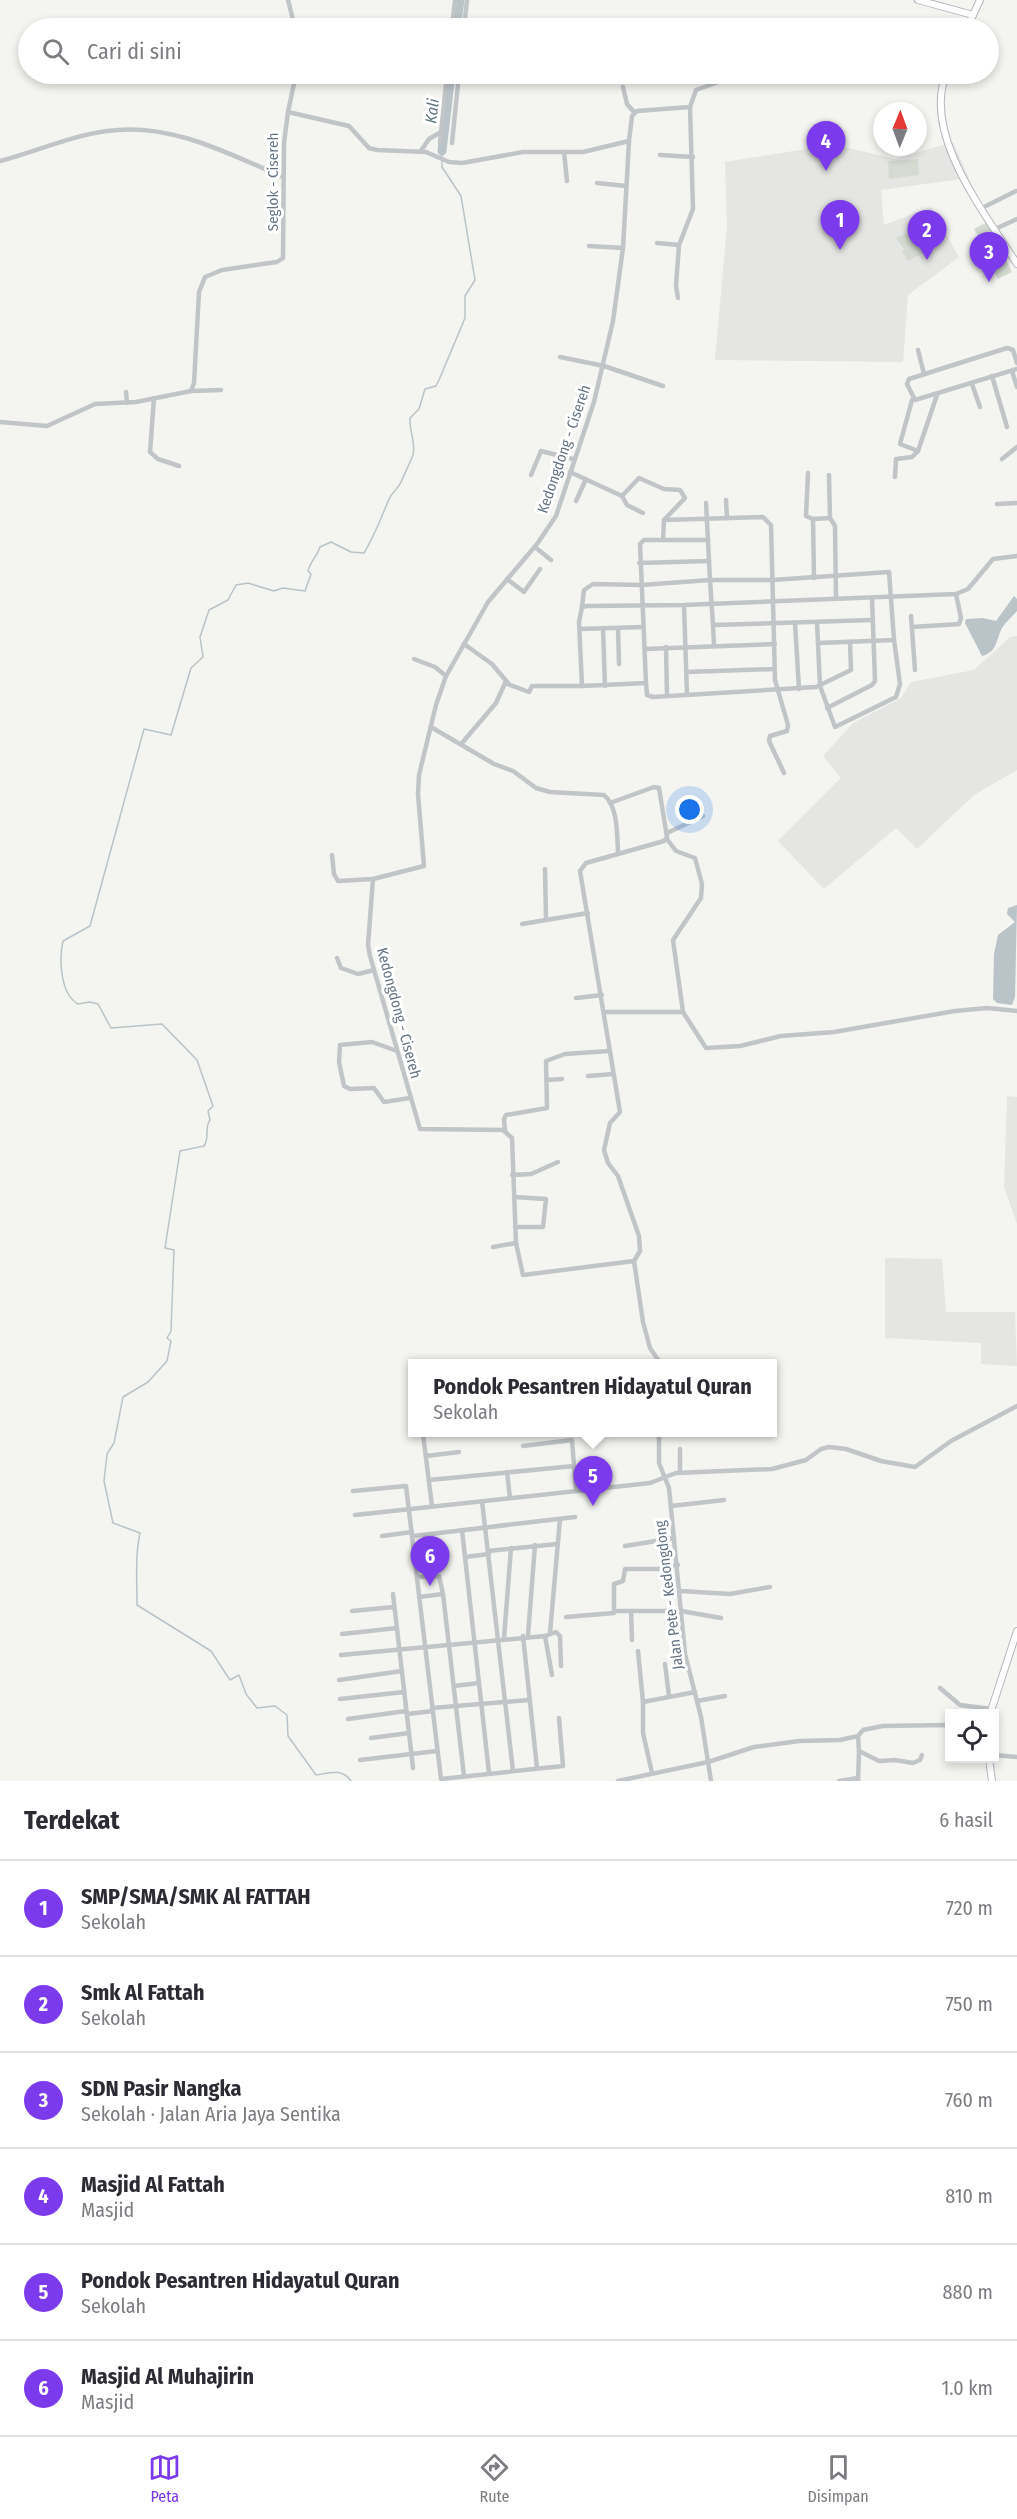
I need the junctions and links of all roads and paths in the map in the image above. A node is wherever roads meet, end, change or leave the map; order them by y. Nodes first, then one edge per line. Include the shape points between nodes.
1 (288, 0) edge
2 (455, 0) edge
3 (467, 0) edge
4 (918, 0) edge
5 (981, 0) edge
6 (973, 15) junction
7 (292, 18) edge
8 (453, 18) edge
9 (465, 18) edge
10 (972, 18) edge
11 (294, 84) edge
12 (446, 84) edge
13 (458, 84) edge
14 (713, 84) edge
15 (945, 84) edge
16 (623, 87) dead end
17 (690, 107) junction
18 (444, 108) junction
19 (454, 109) junction
20 (288, 112) junction
21 (634, 112) junction
22 (441, 132) junction
23 (629, 141) junction
24 (440, 143) dead end
25 (452, 143) dead end
26 (420, 152) junction
27 (564, 152) junction
28 (660, 155) dead end
29 (693, 157) junction
30 (1, 159) edge
31 (283, 177) junction
32 (567, 181) dead end
33 (597, 183) dead end
34 (626, 186) junction
35 (1016, 191) edge
36 (982, 208) junction
37 (1017, 219) edge
38 (995, 229) junction
39 (657, 243) dead end
40 (679, 245) junction
41 (590, 246) dead end
42 (623, 248) junction
43 (1017, 264) edge
44 (678, 298) dead end
45 (918, 350) dead end
46 (560, 357) dead end
47 (1017, 363) edge
48 (604, 366) junction
49 (1014, 370) edge
50 (924, 374) junction
51 (992, 376) junction
52 (972, 384) junction
53 (663, 386) dead end
54 (1017, 387) edge
55 (221, 390) dead end
56 (190, 391) junction
57 (126, 392) dead end
58 (937, 395) junction
59 (154, 398) junction
60 (912, 400) junction
61 (128, 403) junction
62 (980, 407) dead end
63 (0, 422) edge
64 (1007, 427) dead end
65 (1017, 447) edge
66 (918, 451) junction
67 (573, 459) junction
68 (1002, 459) dead end
69 (179, 466) dead end
70 (570, 472) junction
71 (808, 473) dead end
72 (531, 475) dead end
73 (829, 475) dead end
74 (895, 477) dead end
75 (586, 479) junction
76 (622, 496) junction
77 (726, 500) dead end
78 (576, 501) dead end
79 (706, 503) dead end
80 (1017, 503) edge
81 (997, 504) dead end
82 (643, 513) dead end
83 (727, 518) junction
84 (830, 518) junction
85 (706, 519) junction
86 (813, 519) junction
87 (664, 520) junction
88 (663, 540) junction
89 (708, 540) junction
90 (535, 547) junction
91 (1017, 556) edge
92 (551, 560) dead end
93 (710, 561) junction
94 (639, 563) junction
95 (540, 569) dead end
96 (836, 576) junction
97 (814, 578) junction
98 (507, 579) junction
99 (710, 580) junction
100 (771, 580) junction
101 (641, 585) junction
102 (956, 594) junction
103 (891, 597) junction
104 (837, 598) junction
105 (872, 598) junction
106 (773, 602) junction
107 (711, 603) junction
108 (642, 605) junction
109 (684, 605) junction
110 (582, 607) junction
111 (910, 616) dead end
112 (872, 620) junction
113 (817, 622) junction
114 (774, 623) junction
115 (795, 623) junction
116 (713, 625) junction
117 (643, 627) junction
118 (912, 627) junction
119 (603, 628) junction
120 (580, 629) junction
121 (618, 629) junction
122 (894, 640) junction
123 (850, 642) junction
124 (873, 642) junction
125 (818, 643) junction
126 (464, 644) junction
127 (775, 644) junction
128 (714, 645) junction
129 (666, 647) junction
130 (686, 647) junction
131 (645, 649) junction
132 (414, 659) dead end
133 (619, 664) dead end
134 (774, 669) junction
135 (915, 670) dead end
136 (687, 672) junction
137 (446, 676) junction
138 (508, 683) junction
139 (646, 683) junction
140 (582, 686) junction
141 (605, 686) junction
142 (820, 686) junction
143 (799, 689) junction
144 (776, 690) junction
145 (687, 695) junction
146 (667, 696) junction
147 (827, 708) junction
148 (431, 727) junction
149 (462, 743) junction
150 (784, 773) dead end
151 (610, 803) junction
152 (703, 816) dead end
153 (667, 836) junction
154 (618, 852) junction
155 (332, 855) dead end
156 (545, 869) dead end
157 (373, 879) junction
158 (588, 913) junction
159 (546, 920) junction
160 (522, 924) dead end
161 (337, 958) dead end
162 (374, 970) junction
163 (602, 995) junction
164 (576, 998) dead end
165 (1017, 1011) edge
166 (605, 1012) junction
167 (683, 1012) junction
168 (397, 1051) junction
169 (609, 1051) junction
170 (613, 1074) junction
171 (588, 1076) dead end
172 (562, 1079) dead end
173 (548, 1080) junction
174 (410, 1098) junction
175 (505, 1131) junction
176 (558, 1162) dead end
177 (512, 1175) junction
178 (514, 1197) junction
179 (515, 1227) junction
180 (516, 1243) junction
181 (493, 1247) dead end
182 (634, 1261) junction
183 (658, 1359) edge
184 (1017, 1406) edge
185 (423, 1437) edge
186 (659, 1437) edge
187 (523, 1446) dead end
188 (680, 1449) dead end
189 (459, 1452) dead end
190 (426, 1456) junction
191 (574, 1466) junction
192 (507, 1472) junction
193 (680, 1472) junction
194 (667, 1477) junction
195 (429, 1480) junction
196 (576, 1489) junction
197 (353, 1491) dead end
198 (510, 1498) junction
199 (724, 1500) dead end
200 (482, 1501) junction
201 (432, 1506) junction
202 (671, 1506) junction
203 (410, 1509) junction
204 (355, 1515) dead end
205 (575, 1517) dead end
206 (560, 1519) junction
207 (486, 1527) junction
208 (462, 1530) junction
209 (412, 1534) junction
210 (382, 1536) dead end
211 (674, 1538) junction
212 (557, 1544) junction
213 (534, 1545) junction
214 (625, 1546) dead end
215 (511, 1548) junction
216 (489, 1553) junction
217 (465, 1557) junction
218 (678, 1565) junction
219 (417, 1577) junction
220 (770, 1587) dead end
221 (681, 1591) junction
222 (393, 1594) dead end
223 (443, 1594) junction
224 (419, 1597) junction
225 (394, 1607) junction
226 (352, 1611) dead end
227 (615, 1611) junction
228 (631, 1611) junction
229 (681, 1611) junction
230 (566, 1617) dead end
231 (721, 1618) dead end
232 (397, 1628) junction
233 (1017, 1631) edge
234 (342, 1634) dead end
235 (548, 1634) junction
236 (526, 1635) junction
237 (501, 1638) junction
238 (632, 1640) dead end
239 (474, 1641) junction
240 (450, 1644) junction
241 (425, 1646) junction
242 (399, 1649) junction
243 (638, 1652) dead end
244 (341, 1655) dead end
245 (665, 1664) dead end
246 (561, 1666) dead end
247 (402, 1671) junction
248 (552, 1675) dead end
249 (339, 1680) dead end
250 (479, 1683) junction
251 (454, 1686) junction
252 (940, 1688) dead end
253 (404, 1692) junction
254 (695, 1692) junction
255 (669, 1696) junction
256 (725, 1696) dead end
257 (340, 1699) dead end
258 (529, 1700) junction
259 (697, 1701) junction
260 (505, 1702) junction
261 (643, 1702) junction
262 (481, 1704) junction
263 (457, 1706) junction
264 (432, 1709) junction
265 (981, 1709) edge
266 (992, 1709) edge
267 (406, 1712) junction
268 (559, 1718) dead end
269 (348, 1719) dead end
270 (945, 1725) edge
271 (409, 1733) junction
272 (858, 1736) junction
273 (371, 1738) dead end
274 (437, 1750) junction
275 (859, 1751) junction
276 (411, 1754) junction
277 (922, 1755) dead end
278 (999, 1755) edge
279 (1017, 1757) edge
280 (360, 1760) dead end
281 (708, 1762) junction
282 (990, 1763) edge
283 (412, 1768) dead end
284 (537, 1768) junction
285 (513, 1771) junction
286 (489, 1773) junction
287 (652, 1773) junction
288 (464, 1776) junction
289 (858, 1780) edge
290 (618, 1781) edge
291 (711, 1781) edge
292 (839, 1781) edge
293 (992, 1781) edge

1 - 7 street
2 - 8 street
3 - 9 street
4 - 6 street
5 - 6 street
6 - 10 street
11 - 20 street
12 - 18 street
13 - 19 street
14 - 17 street via 696,90
15 - 36 street via 942,103 950,147
16 - 21 street via 627,104
17 - 21 street
17 - 29 street
18 - 19 street
18 - 22 street
19 - 25 street
20 - 26 street, Seglok - Cisereh via 349,126 369,148
20 - 31 street, Seglok - Cisereh
21 - 23 street
22 - 24 street
22 - 26 street
23 - 27 street, Seglok - Cisereh via 583,152
23 - 34 street, Kedongdong - Cisereh
26 - 27 street, Seglok - Cisereh via 462,163 523,152
27 - 32 street
28 - 29 street
29 - 40 street via 693,209
30 - 31 street via 98,132 147,129 184,137
31 - 56 street, Seglok - Cisereh via 284,258 213,272 200,284 194,383
33 - 34 street
34 - 42 street, Kedongdong - Cisereh
35 - 36 street
36 - 38 street
37 - 38 street
38 - 43 street
39 - 40 street
40 - 44 street
41 - 42 street
42 - 48 street, Kedongdong - Cisereh
45 - 50 street
46 - 48 street
47 - 50 street via 1013,350 1007,348
48 - 53 street
48 - 67 street, Kedongdong - Cisereh
49 - 51 street
49 - 54 street
50 - 60 street via 908,381
51 - 52 street
51 - 64 street
52 - 58 street
52 - 62 street
55 - 56 street
56 - 59 street
57 - 61 street
58 - 60 street
58 - 66 street
59 - 61 street
59 - 69 street via 150,452
60 - 66 street via 900,444
61 - 63 street via 87,406 47,426
65 - 68 street
66 - 74 street via 912,457 896,459
67 - 70 street, Kedongdong - Cisereh
67 - 72 street via 541,451
70 - 75 street
70 - 90 street, Kedongdong - Cisereh via 556,516
71 - 86 street via 806,516
73 - 84 street
75 - 76 street
75 - 78 street
76 - 82 street via 627,506
76 - 87 street via 639,478 667,490 680,490 685,498
77 - 83 street
79 - 85 street
80 - 81 street
83 - 85 street
83 - 100 street via 767,519 771,525
84 - 86 street
84 - 96 street via 835,526
85 - 87 street
85 - 89 street
86 - 97 street
87 - 88 street
88 - 89 street
88 - 94 street via 644,540 640,544
89 - 93 street
90 - 92 street
90 - 98 street, Kedongdong - Cisereh
91 - 102 street via 993,559 968,589
93 - 94 street
93 - 99 street
94 - 101 street
95 - 98 street via 524,592
96 - 97 street
96 - 103 street via 889,572
96 - 104 street
97 - 100 street
98 - 126 street, Kedongdong - Cisereh via 488,602
99 - 100 street
99 - 101 street
99 - 107 street
100 - 106 street
101 - 108 street
101 - 110 street via 589,585 584,590
102 - 103 street
102 - 118 street via 959,624
103 - 105 street
103 - 122 street
104 - 105 street
104 - 106 street
105 - 112 street
106 - 107 street
106 - 114 street
107 - 109 street
107 - 116 street
108 - 109 street
108 - 110 street
108 - 117 street
109 - 130 street
110 - 120 street
111 - 118 street
112 - 113 street
112 - 124 street
113 - 115 street
113 - 125 street
114 - 115 street
114 - 116 street
114 - 127 street
115 - 143 street
116 - 128 street
117 - 121 street
117 - 131 street
118 - 135 street
119 - 120 street
119 - 121 street
119 - 141 street
120 - 140 street
121 - 133 street
122 - 124 street
122 - 147 street via 900,684 896,697 836,727
123 - 124 street
123 - 125 street
123 - 142 street via 851,670
124 - 147 street via 874,684
125 - 142 street
126 - 137 street, Kedongdong - Cisereh
126 - 138 street via 492,664
127 - 128 street
127 - 134 street
128 - 130 street
129 - 130 street
129 - 131 street
129 - 146 street
130 - 136 street
131 - 139 street
132 - 137 street
134 - 136 street
134 - 144 street
136 - 145 street
137 - 148 street, Kedongdong - Cisereh
138 - 140 street via 529,692 532,686
138 - 149 street
139 - 141 street
139 - 146 street via 648,696
140 - 141 street
142 - 143 street
142 - 147 street
143 - 144 street
144 - 145 street
144 - 150 street via 788,728 769,741
145 - 146 street
148 - 149 street
148 - 157 street, Kedongdong - Cisereh via 418,784 424,866
149 - 151 street via 536,788 604,795
151 - 153 street via 656,786 662,796
151 - 154 street
152 - 153 street
153 - 154 street
153 - 167 street via 676,851 694,858 702,884 697,906 673,937
154 - 158 street via 582,867
155 - 157 street via 338,881
156 - 159 street
157 - 162 street, Kedongdong - Cisereh via 368,945
158 - 159 street
158 - 163 street
159 - 160 street
161 - 162 street via 341,968 352,973
162 - 168 street, Kedongdong - Cisereh
163 - 164 street
163 - 166 street
165 - 167 street via 955,1011 714,1049 706,1048 700,1041
166 - 167 street
166 - 169 street
168 - 174 street, Kedongdong - Cisereh
168 - 174 street via 372,1042 340,1045 344,1086 374,1088 384,1102
169 - 170 street
169 - 173 street via 558,1055 546,1061
170 - 171 street
170 - 182 street via 620,1112 610,1123 604,1150 618,1176 639,1236 640,1251
172 - 173 street
173 - 175 street via 547,1108 506,1115
174 - 175 street, Kedongdong - Cisereh via 420,1129
175 - 177 street via 512,1138
176 - 177 street via 531,1174
177 - 178 street
178 - 179 street
178 - 179 street via 546,1199 543,1227
179 - 180 street
180 - 181 street
180 - 182 street via 525,1276
182 - 183 street via 643,1322 650,1348
184 - 193 street via 951,1441 915,1467 829,1447 806,1460 772,1469
185 - 190 street
186 - 194 street via 658,1463
187 - 191 street via 572,1440
188 - 193 street
189 - 190 street
190 - 195 street
191 - 192 street
191 - 196 street
192 - 195 street
192 - 198 street
193 - 194 street
194 - 196 street via 650,1483
194 - 202 street, Jalan Pete - Kedongdong
195 - 201 street
196 - 198 street
197 - 203 street via 406,1486
198 - 200 street
199 - 202 street
200 - 201 street
200 - 207 street
201 - 203 street
202 - 211 street, Jalan Pete - Kedongdong
203 - 204 street
203 - 209 street
205 - 206 street
206 - 207 street
206 - 212 street
207 - 208 street
207 - 216 street
208 - 209 street
208 - 217 street
209 - 210 street
209 - 219 street
211 - 214 street
211 - 218 street, Jalan Pete - Kedongdong
212 - 213 street
212 - 235 street
213 - 215 street
213 - 236 street
215 - 216 street
215 - 237 street
216 - 217 street
216 - 237 street
217 - 239 street
218 - 221 street, Jalan Pete - Kedongdong
218 - 227 street via 624,1569 623,1581 614,1584
219 - 223 street via 439,1576
219 - 224 street
220 - 221 street via 730,1594
221 - 229 street, Jalan Pete - Kedongdong
222 - 225 street
223 - 224 street
223 - 240 street
224 - 241 street
225 - 226 street
225 - 232 street
227 - 228 street
227 - 230 street
228 - 229 street
228 - 238 street
229 - 231 street
229 - 254 street, Jalan Pete - Kedongdong via 685,1654
232 - 234 street
232 - 242 street
233 - 266 street
235 - 236 street
235 - 246 street via 556,1632 560,1636
235 - 248 street
236 - 237 street
236 - 258 street
237 - 239 street
237 - 260 street
239 - 240 street
239 - 250 street
240 - 241 street
240 - 251 street
241 - 242 street
241 - 264 street
242 - 244 street
242 - 247 street
243 - 261 street
245 - 255 street
247 - 249 street
247 - 253 street
250 - 251 street
250 - 262 street
251 - 263 street
252 - 265 street via 960,1705
253 - 257 street
253 - 267 street
254 - 255 street
254 - 259 street, Jalan Pete - Kedongdong
255 - 261 street
256 - 259 street
258 - 260 street
258 - 284 street
259 - 281 street, Jalan Pete - Kedongdong
260 - 262 street
260 - 285 street
261 - 287 street via 643,1733
262 - 263 street
262 - 286 street
263 - 264 street
263 - 288 street
264 - 267 street
264 - 274 street
267 - 269 street
267 - 271 street
268 - 284 street via 564,1765
270 - 272 street via 888,1726 863,1730
271 - 273 street
271 - 276 street
272 - 275 street
272 - 281 street via 764,1746
274 - 276 street
274 - 288 street via 441,1779
275 - 277 street via 886,1762 913,1763
275 - 289 street
276 - 280 street
276 - 283 street
278 - 279 street
281 - 287 street
281 - 291 street, Jalan Pete - Kedongdong
282 - 293 street
284 - 285 street
285 - 286 street
286 - 288 street
287 - 290 street
289 - 292 street

